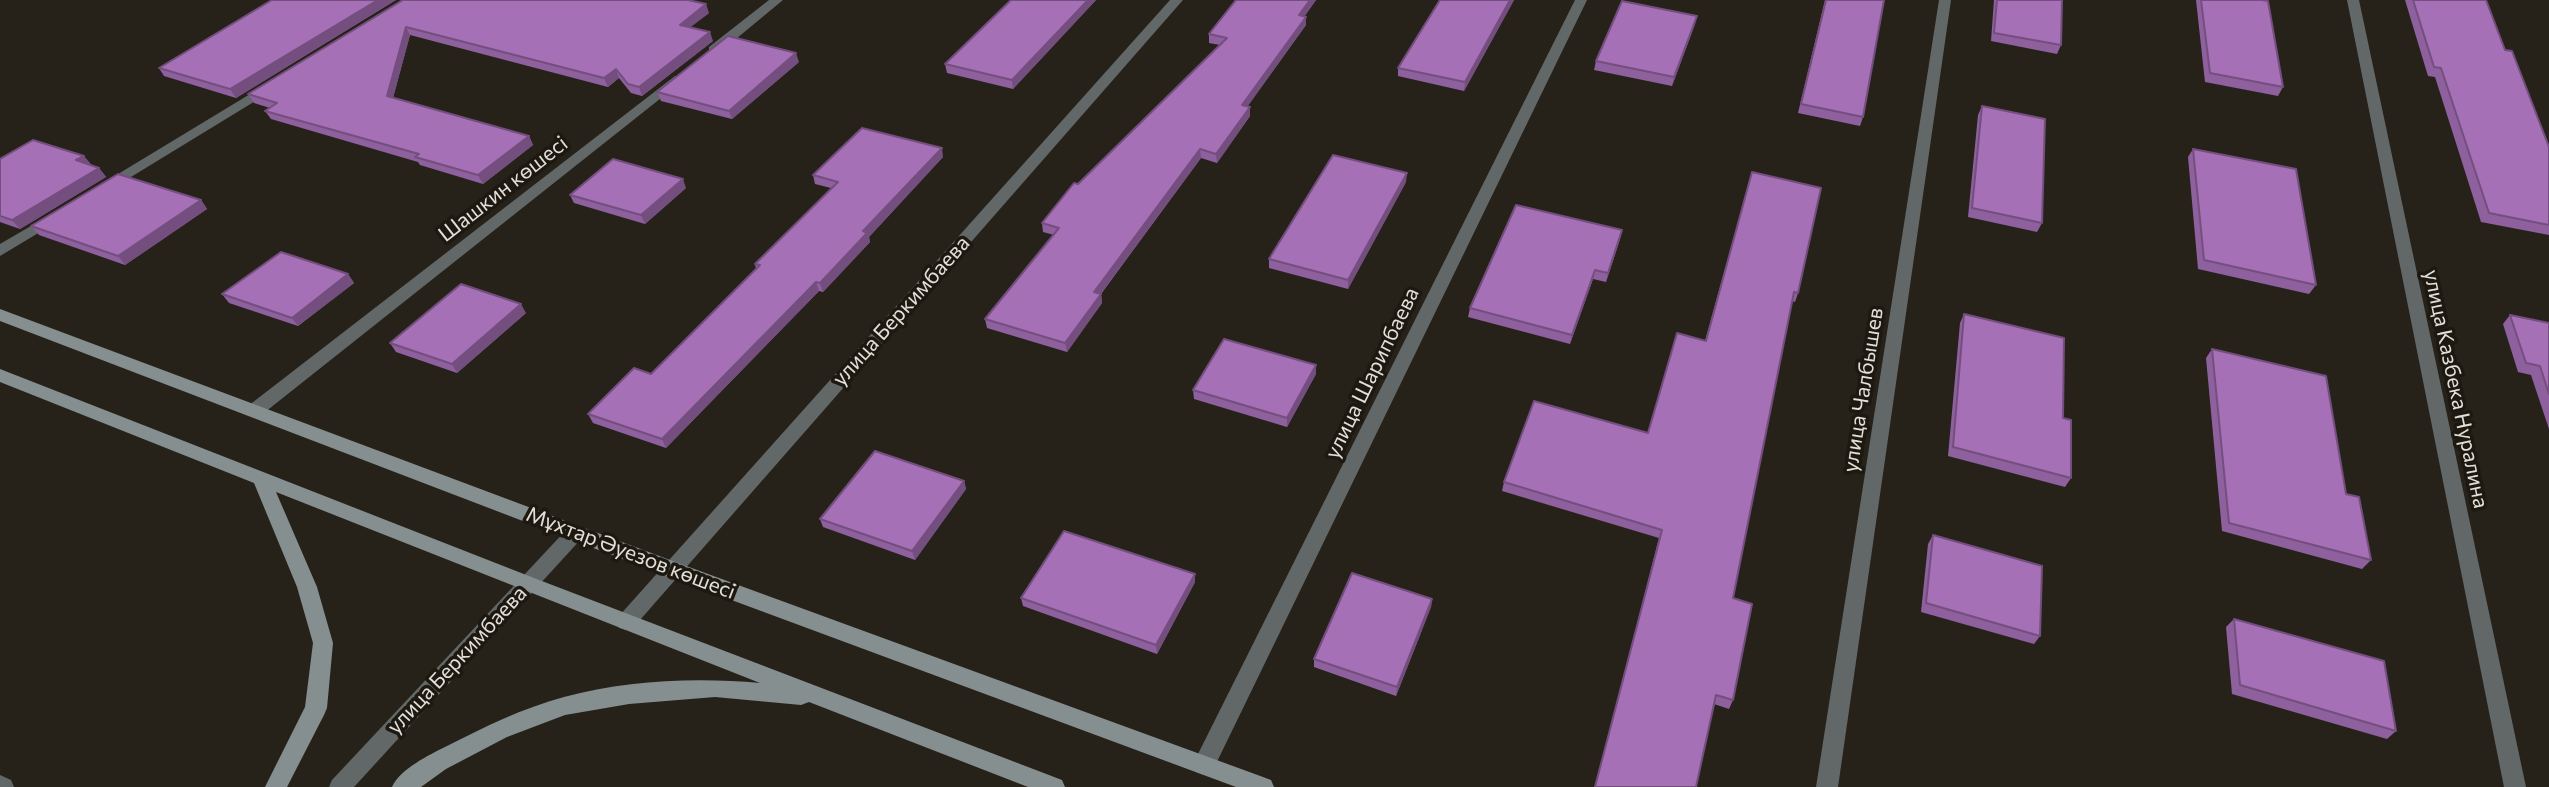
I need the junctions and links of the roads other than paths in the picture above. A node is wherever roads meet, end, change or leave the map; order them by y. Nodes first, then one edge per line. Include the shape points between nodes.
1 (777, 0) edge
2 (1177, 0) edge
3 (1581, 0) edge
4 (1945, 0) edge
5 (2353, 0) edge
6 (281, 79) edge
7 (94, 194) edge
8 (70, 208) edge
9 (0, 251) edge
10 (0, 315) edge
11 (0, 375) edge
12 (254, 411) junction
13 (261, 478) junction
14 (575, 533) junction
15 (671, 569) junction
16 (527, 584) junction
17 (626, 622) junction
18 (821, 697) junction
19 (1204, 765) junction
20 (276, 787) edge
21 (340, 787) edge
22 (403, 787) edge
23 (1054, 787) edge
24 (1263, 787) edge
25 (1827, 787) edge
26 (2515, 787) edge

1 - 12 street, Шашкин көшесі
2 - 15 street, улица Беркимбаева
3 - 19 street, улица Шарипбаева
4 - 25 street, улица Чалбышев
5 - 26 street, улица Казбека Нуралина
6 - 7 street
8 - 9 street
10 - 12 main road, Мұхтар Әуезов көшесі
11 - 13 main road
12 - 14 main road, Мұхтар Әуезов көшесі
13 - 16 main road
13 - 20 main road via 307,587 323,643 316,708
14 - 15 main road, Мұхтар Әуезов көшесі
14 - 16 street, улица Беркимбаева
15 - 17 street, улица Беркимбаева
15 - 19 main road, Мұхтар Әуезов көшесі
16 - 17 main road
16 - 21 street, улица Беркимбаева
17 - 18 main road
18 - 22 main road via 715,688 565,706 499,730 438,762
18 - 23 main road
19 - 24 main road, Мұхтар Әуезов көшесі

